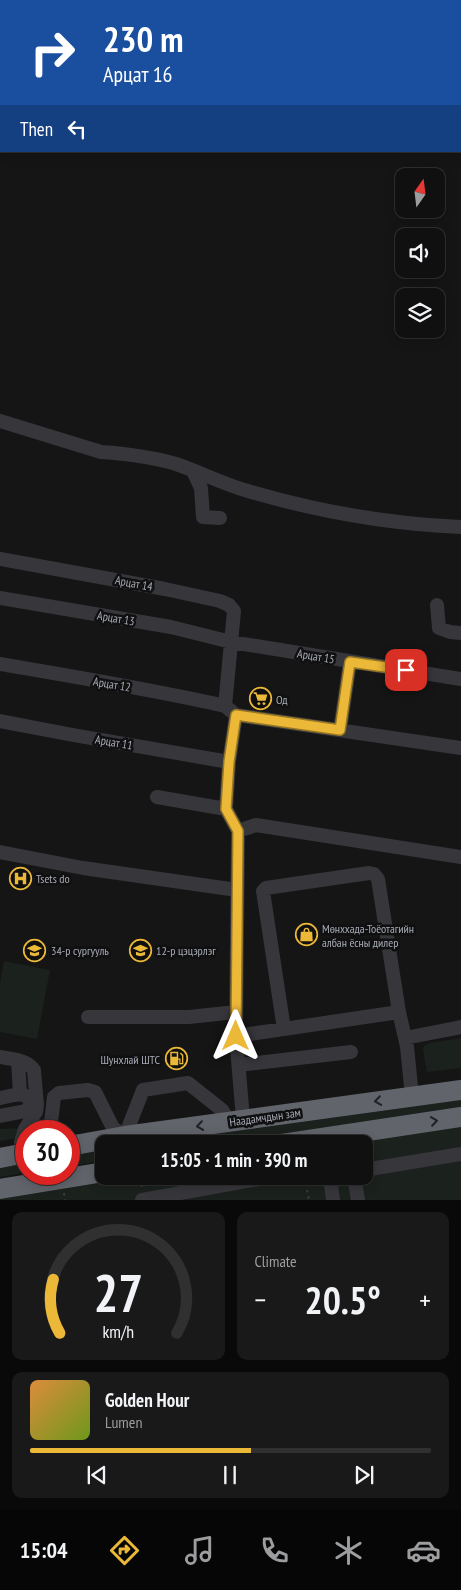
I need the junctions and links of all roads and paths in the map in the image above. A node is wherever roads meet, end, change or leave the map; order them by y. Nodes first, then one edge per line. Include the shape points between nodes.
1 (0, 421) edge
2 (193, 471) junction
3 (220, 518) dead end
4 (461, 527) edge
5 (0, 559) edge
6 (0, 598) edge
7 (436, 605) dead end
8 (461, 633) edge
9 (231, 642) junction
10 (350, 662) junction
11 (0, 664) edge
12 (461, 679) edge
13 (225, 706) junction
14 (236, 715) junction
15 (0, 721) edge
16 (340, 730) junction
17 (460, 743) edge
18 (229, 762) junction
19 (157, 797) dead end
20 (226, 809) junction
21 (238, 831) junction
22 (0, 852) edge
23 (461, 857) edge
24 (237, 890) junction
25 (236, 1012) junction
26 (398, 1012) junction
27 (88, 1017) dead end
28 (461, 1027) edge
29 (284, 1028) junction
30 (236, 1036) junction
31 (405, 1038) junction
32 (351, 1052) dead end
33 (0, 1057) edge
34 (18, 1060) junction
35 (239, 1065) junction
36 (461, 1090) edge
37 (20, 1094) junction
38 (412, 1096) junction
39 (0, 1098) edge
40 (0, 1116) edge
41 (461, 1117) edge
42 (31, 1120) edge
43 (51, 1120) edge
44 (236, 1120) junction
45 (124, 1135) edge
46 (125, 1135) edge
47 (132, 1135) edge
48 (369, 1135) edge
49 (95, 1141) edge
50 (80, 1144) edge
51 (15, 1152) edge
52 (461, 1154) edge
53 (0, 1158) edge
54 (373, 1169) edge
55 (95, 1173) edge
56 (80, 1174) edge
57 (17, 1185) edge
58 (225, 1185) edge
59 (331, 1185) edge
60 (356, 1185) edge
61 (0, 1189) edge
62 (142, 1200) edge
63 (333, 1200) edge
64 (358, 1200) edge

1 - 2 street via 101,452 159,460
2 - 3 street via 201,488 203,517
2 - 4 street via 304,506 387,520
5 - 9 street, Арцат 14 via 229,604 234,611
6 - 9 street, Арцат 13 via 171,627
7 - 8 street via 439,628
9 - 10 street, Арцат 15
9 - 13 street, Арцат 14
10 - 12 street, Арцат 15
10 - 16 street
11 - 13 street, Арцат 12
13 - 14 street
14 - 16 street
14 - 18 street
15 - 18 street, Арцат 11
16 - 17 street
18 - 20 street
19 - 20 street
20 - 21 street
21 - 23 street via 256,825
21 - 24 street
22 - 24 street via 83,868
24 - 25 street
25 - 27 street
25 - 30 street
26 - 29 street
26 - 29 street via 378,879 369,872 263,891
26 - 31 street
28 - 31 street
29 - 30 street
30 - 35 street
31 - 38 street
32 - 35 street
33 - 34 street
34 - 37 street
34 - 42 street via 33,1068 37,1105
35 - 44 street
36 - 38 highway, Наадамчдын зам
37 - 39 street
37 - 40 street via 30,1098 31,1105 26,1111
38 -> 44 highway, Наадамчдын зам
48 -> 41 highway
43 - 45 street via 54,1097 59,1093 88,1090 95,1092 113,1128
44 - 46 street via 188,1083 143,1090
44 -> 47 highway, Наадамчдын зам
49 - 50 highway, Наадамчдын зам
51 - 53 highway
52 - 54 street
55 - 56 highway
57 - 61 highway
58 - 62 street
59 - 63 street
60 - 64 street

